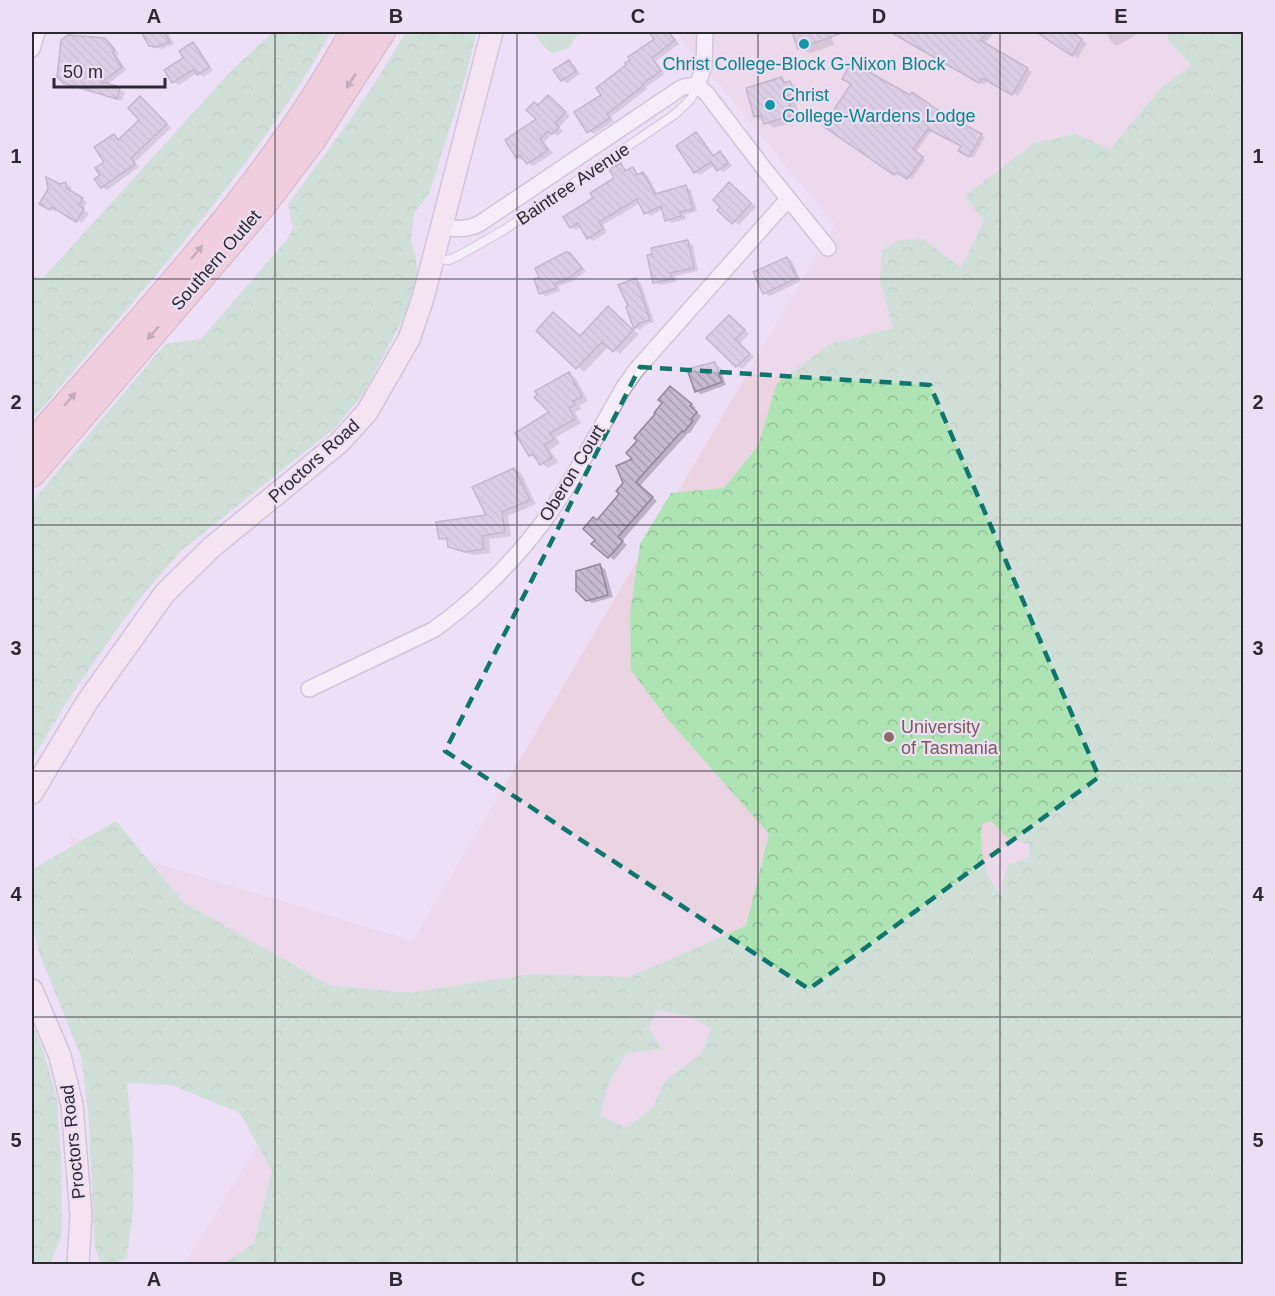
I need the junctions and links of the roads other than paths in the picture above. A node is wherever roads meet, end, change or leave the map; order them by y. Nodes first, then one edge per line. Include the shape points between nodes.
1 (37, 32) edge
2 (353, 32) edge
3 (382, 32) edge
4 (492, 32) edge
5 (705, 32) edge
6 (32, 49) edge
7 (697, 86) junction
8 (788, 199) junction
9 (442, 227) junction
10 (828, 248) dead end
11 (434, 258) junction
12 (32, 444) edge
13 (32, 474) edge
14 (309, 689) dead end
15 (32, 793) edge
16 (32, 990) edge
17 (78, 1264) edge

1 - 6 street
12 -> 2 highway, Southern Outlet via 264,172
3 -> 13 highway, Southern Outlet via 311,142 263,205
4 - 9 street, Proctors Road
5 - 7 street via 704,66
7 - 8 street
7 - 9 street, Baintree Avenue via 681,88 479,224 459,230
7 - 11 lane, Baintree Avenue via 691,99 674,115 513,224 449,260
8 - 10 street
8 - 14 street, Oberon Court via 636,370 550,511 507,565 433,630
9 - 11 street, Proctors Road
11 - 15 street, Proctors Road via 409,339 368,412 340,442 212,547 165,593 87,702
16 - 17 street, Proctors Road via 60,1056 72,1105 81,1215

